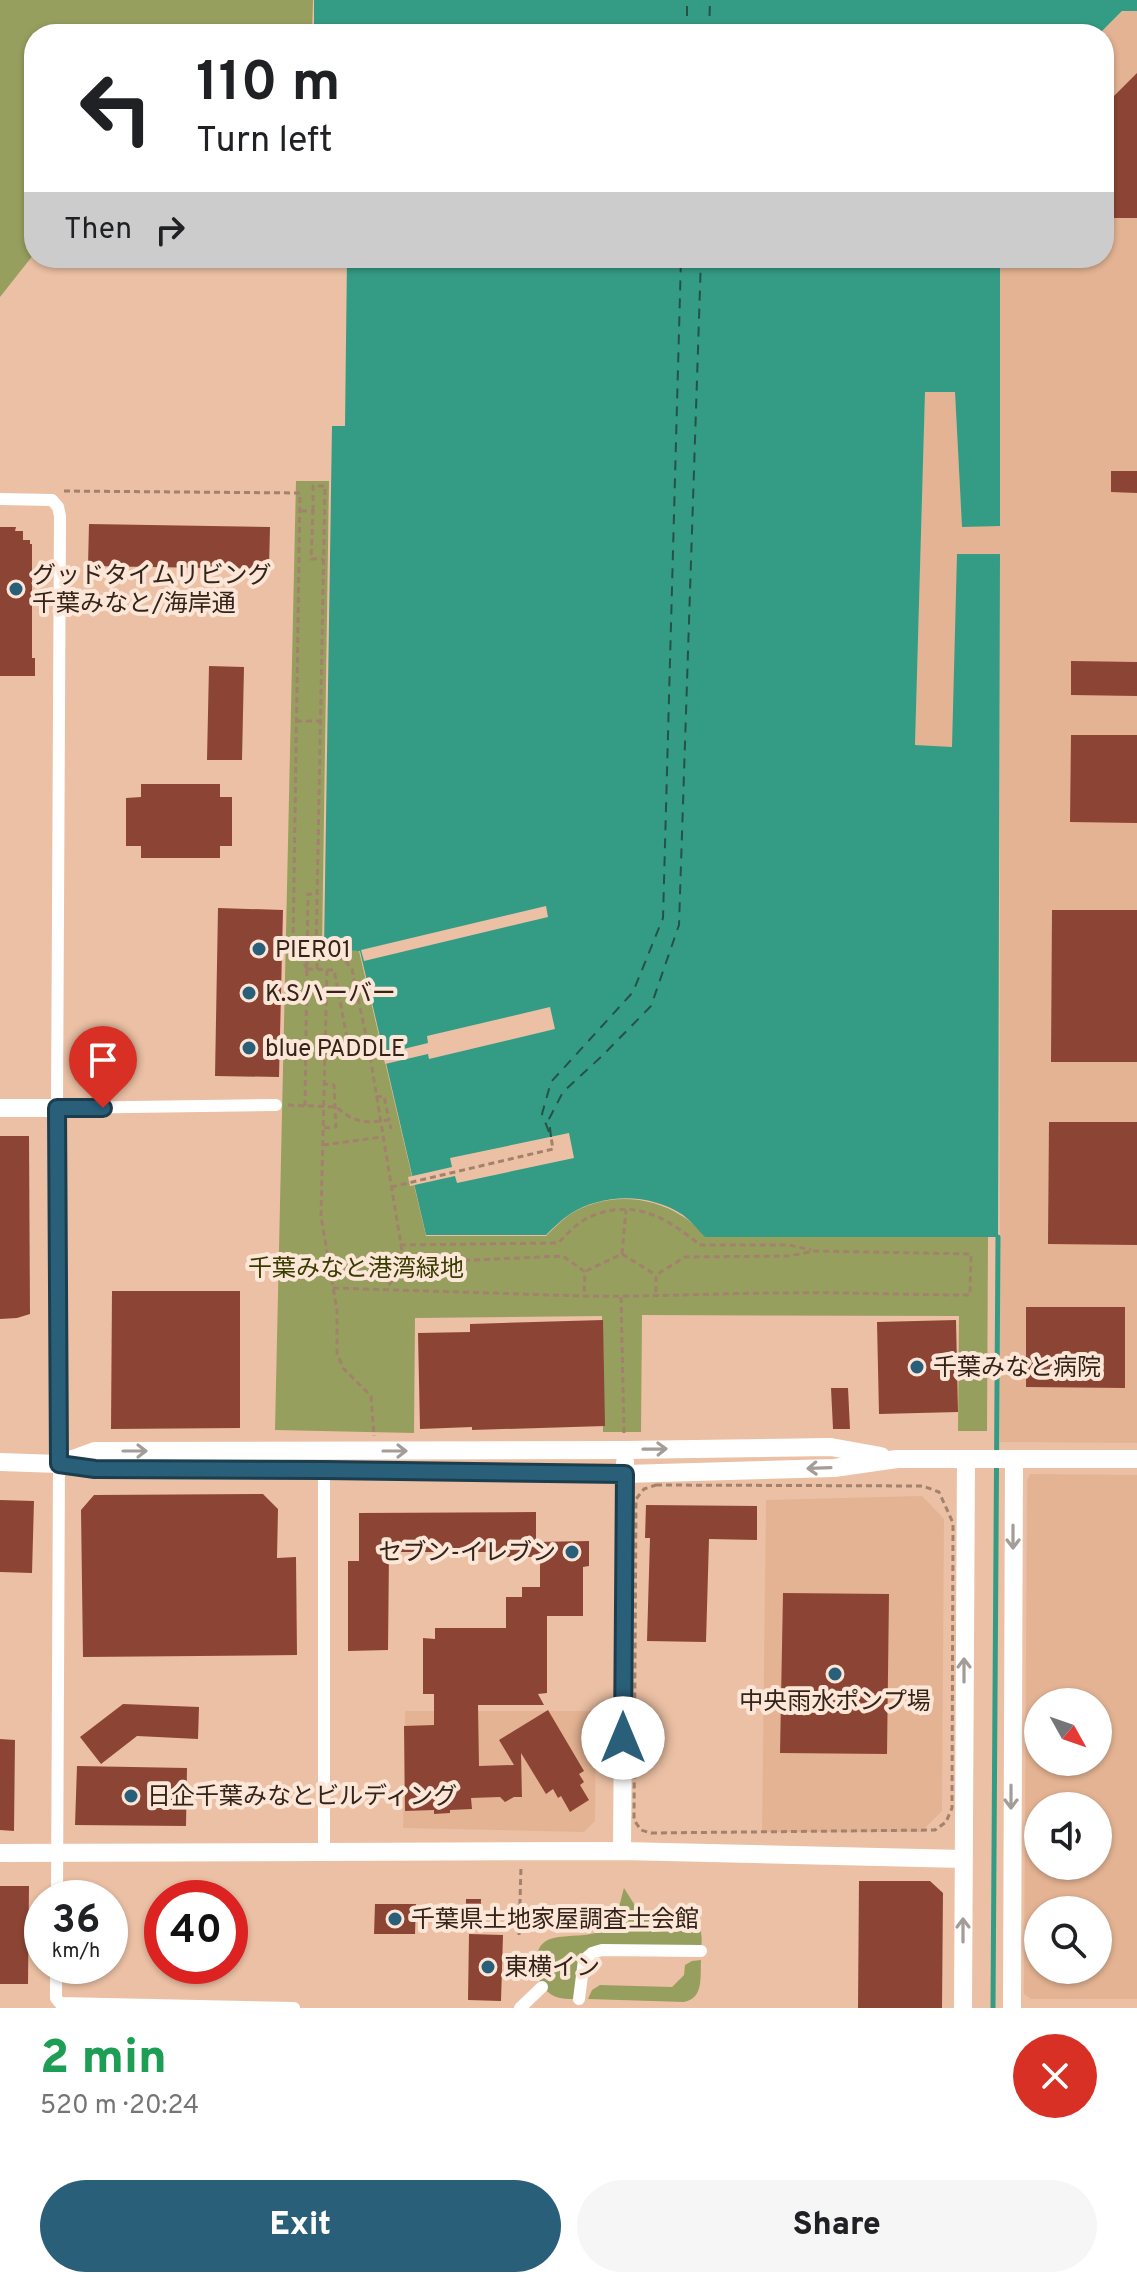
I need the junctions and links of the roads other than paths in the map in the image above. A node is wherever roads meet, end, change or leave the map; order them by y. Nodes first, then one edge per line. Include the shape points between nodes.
1 (0, 499) edge
2 (276, 1105) dead end
3 (0, 1108) edge
4 (57, 1108) junction
5 (625, 1444) junction
6 (897, 1459) junction
7 (1010, 1459) junction
8 (1137, 1459) edge
9 (966, 1460) junction
10 (0, 1462) edge
11 (59, 1464) junction
12 (324, 1470) junction
13 (625, 1474) junction
14 (324, 1851) junction
15 (622, 1851) junction
16 (0, 1853) edge
17 (57, 1853) junction
18 (963, 1859) junction
19 (57, 1880) edge
20 (701, 1951) dead end
21 (56, 1984) edge
22 (542, 1987) dead end
23 (579, 1999) dead end
24 (294, 2008) edge
25 (520, 2008) edge
26 (963, 2008) edge
27 (1012, 2008) edge

1 - 4 street via 52,500 60,516
2 - 4 street
3 - 4 street
4 - 11 street
5 -> 6 street via 831,1447
11 -> 5 street via 95,1451
5 - 13 street
6 - 9 street
6 -> 13 street via 834,1468
7 - 8 street
7 - 9 street
7 -> 27 street
18 -> 9 street
10 - 11 street
11 - 12 street via 95,1469
11 - 17 street
12 - 13 street
12 - 14 street
13 - 15 street
14 - 15 street
14 - 17 street
15 - 18 street
16 - 17 street
17 - 19 street
26 -> 18 street
20 - 23 street via 592,1953 584,1960
21 - 24 street via 60,2003
22 - 25 street

